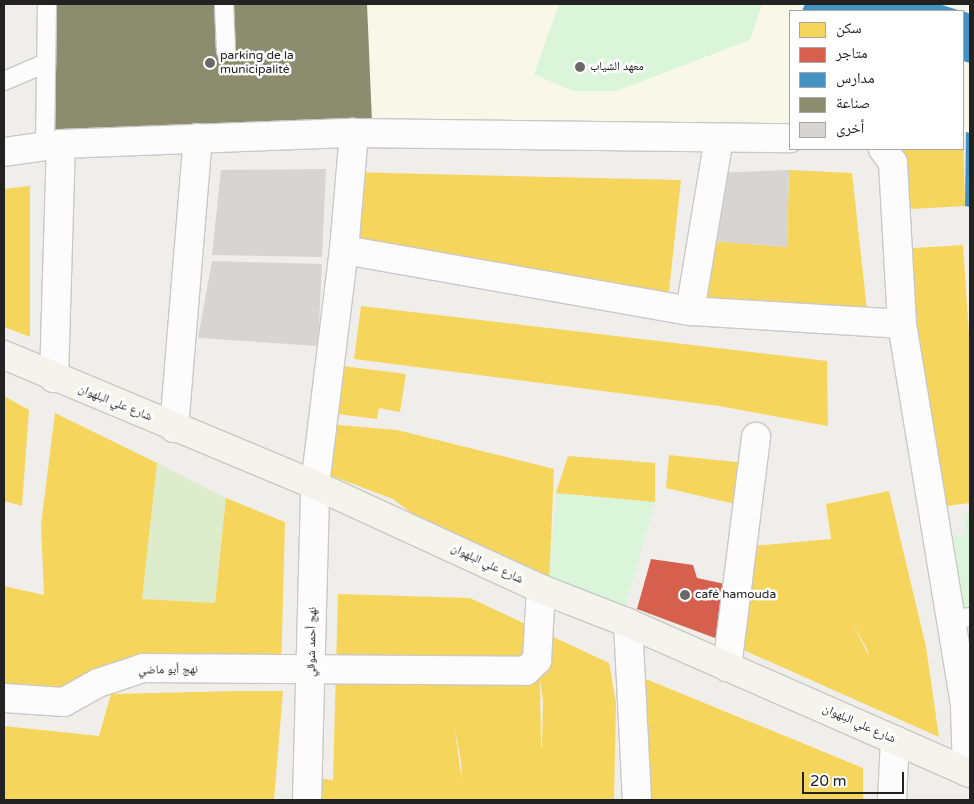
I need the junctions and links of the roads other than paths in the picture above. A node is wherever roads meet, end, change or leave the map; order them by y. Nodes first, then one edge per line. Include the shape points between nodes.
1 (46, 4) edge
2 (224, 4) edge
3 (226, 51) dead end
4 (46, 63) junction
5 (4, 81) edge
6 (354, 133) junction
7 (198, 138) junction
8 (719, 138) junction
9 (789, 138) edge
10 (53, 145) junction
11 (884, 150) edge
12 (4, 152) edge
13 (344, 250) junction
14 (690, 311) junction
15 (902, 324) junction
16 (4, 355) edge
17 (54, 378) junction
18 (174, 428) junction
19 (756, 437) dead end
20 (315, 484) junction
21 (541, 589) junction
22 (961, 618) edge
23 (628, 623) junction
24 (727, 667) junction
25 (311, 672) junction
26 (4, 698) edge
27 (895, 740) junction
28 (969, 773) edge
29 (307, 800) edge
30 (637, 800) edge
31 (892, 800) edge

1 - 4 lane
2 - 3 lane
4 - 5 lane
4 - 10 lane
6 - 7 street
6 - 8 street
6 - 13 street, نهج أحمد شوقي
7 - 10 street
7 - 18 street
8 - 9 street
8 - 14 street
10 - 12 street
10 - 17 street
11 - 15 street via 893,162
13 - 14 street
13 - 20 street, نهج أحمد شوقي
14 - 15 street
15 - 22 street
16 - 17 street, شارع علي البلهوان
17 - 18 street, شارع علي البلهوان
18 - 20 street, شارع علي البلهوان
19 - 24 street
20 - 21 street, شارع علي البلهوان
20 - 25 street, نهج أحمد شوقي
21 - 23 street, شارع علي البلهوان
21 - 25 street, نهج أبو ماضي via 538,660 526,671
22 - 28 street
23 - 24 street, شارع علي البلهوان
23 - 30 street
24 - 27 street, شارع علي البلهوان
25 - 26 street, نهج أبو ماضي via 143,668 112,677 64,702
25 - 29 street, نهج أحمد شوقي
27 - 28 street, شارع علي البلهوان
27 - 31 street

